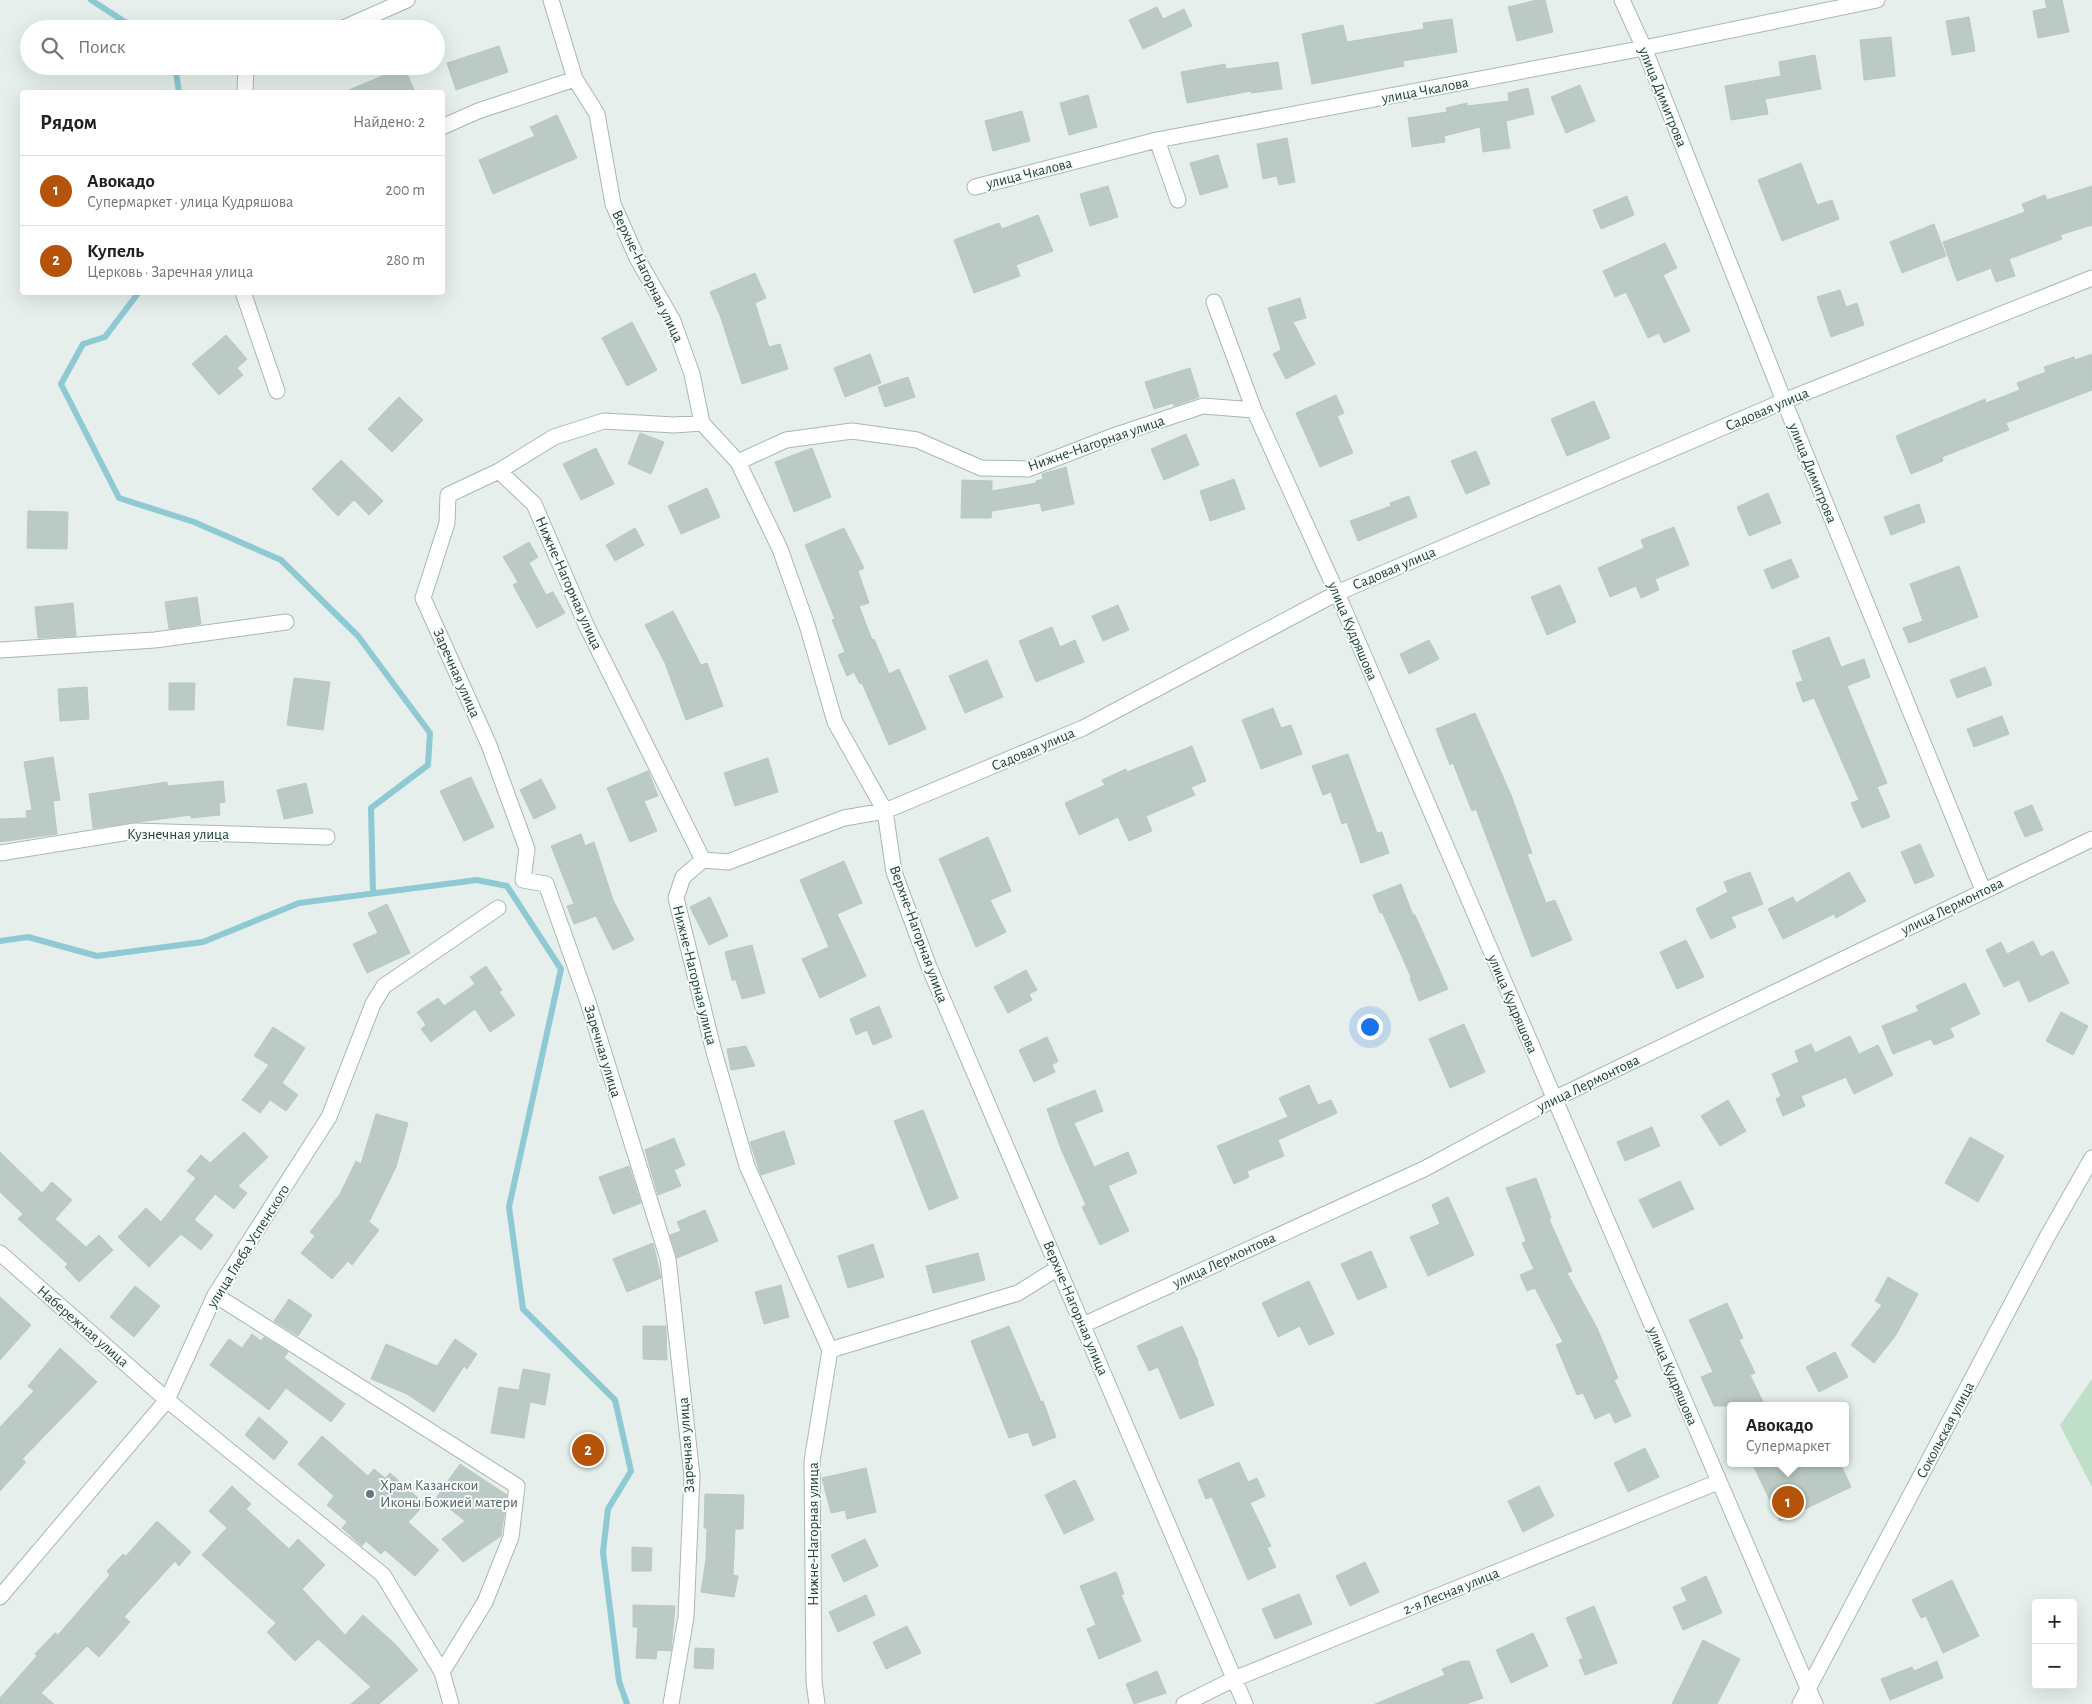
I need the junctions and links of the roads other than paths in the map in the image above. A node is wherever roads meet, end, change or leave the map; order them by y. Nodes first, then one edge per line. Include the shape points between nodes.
1 (407, 0) edge
2 (551, 0) edge
3 (1622, 0) edge
4 (1877, 0) edge
5 (361, 20) edge
6 (1644, 48) junction
7 (246, 75) edge
8 (575, 79) junction
9 (245, 90) edge
10 (445, 126) edge
11 (1157, 140) junction
12 (975, 187) dead end
13 (1178, 200) dead end
14 (2092, 278) edge
15 (244, 295) edge
16 (1214, 302) dead end
17 (278, 391) dead end
18 (1784, 401) junction
19 (1254, 410) junction
20 (702, 423) junction
21 (738, 462) junction
22 (499, 472) junction
23 (1337, 592) junction
24 (286, 622) dead end
25 (0, 650) edge
26 (885, 811) junction
27 (327, 837) dead end
28 (2092, 839) edge
29 (0, 853) edge
30 (703, 860) junction
31 (1983, 890) junction
32 (498, 908) dead end
33 (1554, 1099) junction
34 (2092, 1158) edge
35 (0, 1252) edge
36 (1058, 1268) junction
37 (216, 1295) junction
38 (1083, 1325) junction
39 (830, 1350) junction
40 (167, 1400) junction
41 (1718, 1482) junction
42 (0, 1597) edge
43 (442, 1672) junction
44 (1234, 1680) junction
45 (1808, 1688) junction
46 (451, 1704) edge
47 (671, 1704) edge
48 (817, 1704) edge
49 (1184, 1704) edge
50 (1245, 1704) edge
51 (1800, 1704) edge
52 (1815, 1704) edge

1 - 5 street
2 - 8 street, Верхне-Нагорная улица
3 - 6 street, улица Димитрова
4 - 6 street, улица Чкалова
6 - 11 street, улица Чкалова
6 - 18 street, улица Димитрова
7 - 9 street
8 - 10 street via 478,111
8 - 20 street, Верхне-Нагорная улица via 597,114 613,204 637,258 673,321 692,374
11 - 12 street, улица Чкалова
11 - 13 street
14 - 18 street, Садовая улица
15 - 17 street
16 - 19 street, улица Кудряшова
18 - 23 street, Садовая улица
18 - 31 street, улица Димитрова
19 - 21 street, Нижне-Нагорная улица via 1203,406 1028,469 981,468 917,440 852,431 786,440
19 - 23 street, улица Кудряшова
20 - 21 street, Верхне-Нагорная улица
20 - 22 street via 674,425 604,421 554,437
21 - 26 street, Верхне-Нагорная улица via 780,549 807,625 835,722
22 - 30 street, Нижне-Нагорная улица via 534,504 587,627
22 - 47 street, Заречная улица via 448,495 447,524 423,598 489,745 527,849 523,880 546,884 588,1002 668,1259 692,1476 686,1617
23 - 26 street, Садовая улица via 1083,728
23 - 33 street, улица Кудряшова
24 - 25 street via 155,640
26 - 30 street, Садовая улица via 844,818 728,862
26 - 36 street, Верхне-Нагорная улица via 894,872 929,966
27 - 29 street, Кузнечная улица via 135,831
28 - 31 street, улица Лермонтова
30 - 39 street, Нижне-Нагорная улица via 683,877 676,898 713,1048 747,1166
31 - 33 street, улица Лермонтова
32 - 37 street, улица Глеба Успенского via 384,986 373,1004 329,1117
33 - 38 street, улица Лермонтова via 1424,1169
33 - 41 street, улица Кудряшова
34 - 45 street, Сокольская улица via 2042,1246
35 - 40 street, Набережная улица
36 - 38 street, Верхне-Нагорная улица
36 - 39 street via 1018,1293
37 - 40 street, улица Глеба Успенского
37 - 43 street via 517,1486 511,1537 485,1602
38 - 44 street, Верхне-Нагорная улица
39 - 48 street, Нижне-Нагорная улица via 812,1461 814,1682
40 - 42 street, улица Глеба Успенского
40 - 43 street, Набережная улица via 383,1575
41 - 44 street, 2-я Лесная улица
41 - 45 street, улица Кудряшова
43 - 46 street, Набережная улица
44 - 49 street, 2-я Лесная улица
44 - 50 street, Верхне-Нагорная улица
45 - 51 street, Сокольская улица
45 - 52 street, улица Кудряшова

